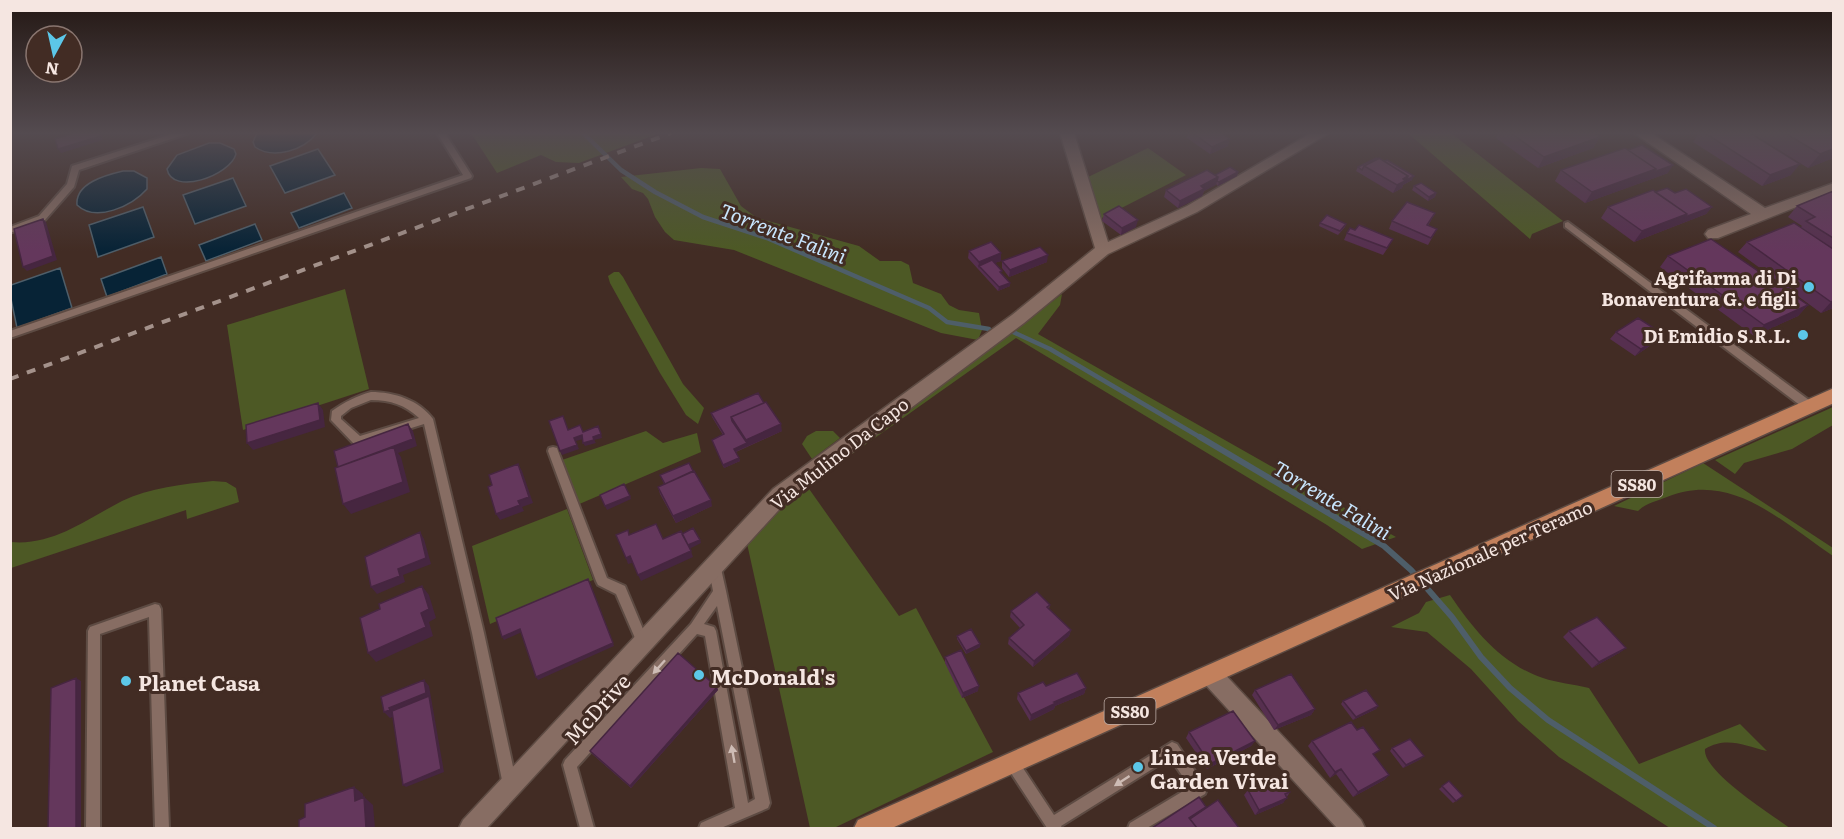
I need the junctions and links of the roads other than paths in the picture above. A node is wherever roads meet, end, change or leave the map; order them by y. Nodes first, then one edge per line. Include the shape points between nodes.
1 (74, 172) edge
2 (466, 172) edge
3 (1079, 172) edge
4 (1255, 172) edge
5 (1700, 172) edge
6 (1833, 187) edge
7 (1764, 214) junction
8 (1568, 225) dead end
9 (10, 230) edge
10 (1713, 234) dead end
11 (1103, 249) junction
12 (10, 335) edge
13 (1833, 395) edge
14 (1809, 406) junction
15 (428, 419) junction
16 (553, 451) dead end
17 (714, 564) junction
18 (720, 591) junction
19 (695, 628) junction
20 (642, 641) junction
21 (1211, 675) junction
22 (1012, 764) junction
23 (510, 785) junction
24 (743, 812) junction
25 (1054, 826) edge
26 (93, 828) edge
27 (162, 828) edge
28 (471, 828) edge
29 (588, 828) edge
30 (706, 828) edge
31 (866, 828) edge
32 (1135, 828) edge
33 (1353, 828) edge

1 - 9 lane via 71,185 42,218
2 - 12 lane via 468,176
3 - 11 street
4 - 11 street, Via Mulino Da Capo via 1192,209
5 - 7 street
6 - 7 street
7 - 10 street
8 - 14 lane
11 - 17 street, Via Mulino Da Capo via 1018,319 780,495
13 - 14 main road, Via Nazionale per Teramo / SS80
14 - 21 main road, Via Nazionale per Teramo / SS80
15 - 15 lane via 414,405 397,397 381,396 355,401 336,414 336,420 358,441
15 - 23 lane
16 - 20 lane via 602,581 621,590
17 - 18 lane
17 - 20 street, Via Mulino Da Capo
18 - 19 lane, McDrive
18 - 24 lane via 763,803
24 -> 19 lane via 710,631
19 -> 29 lane, McDrive via 570,765
20 - 23 street, Via Mulino Da Capo
21 - 22 main road, Via Nazionale per Teramo / SS80
21 - 33 street
22 - 25 lane
22 - 31 main road, Via Nazionale per Teramo / SS80
23 - 28 street, Via Mulino Da Capo
24 - 30 lane
32 -> 25 lane via 1200,789 1172,748
26 - 27 lane via 94,631 156,609

